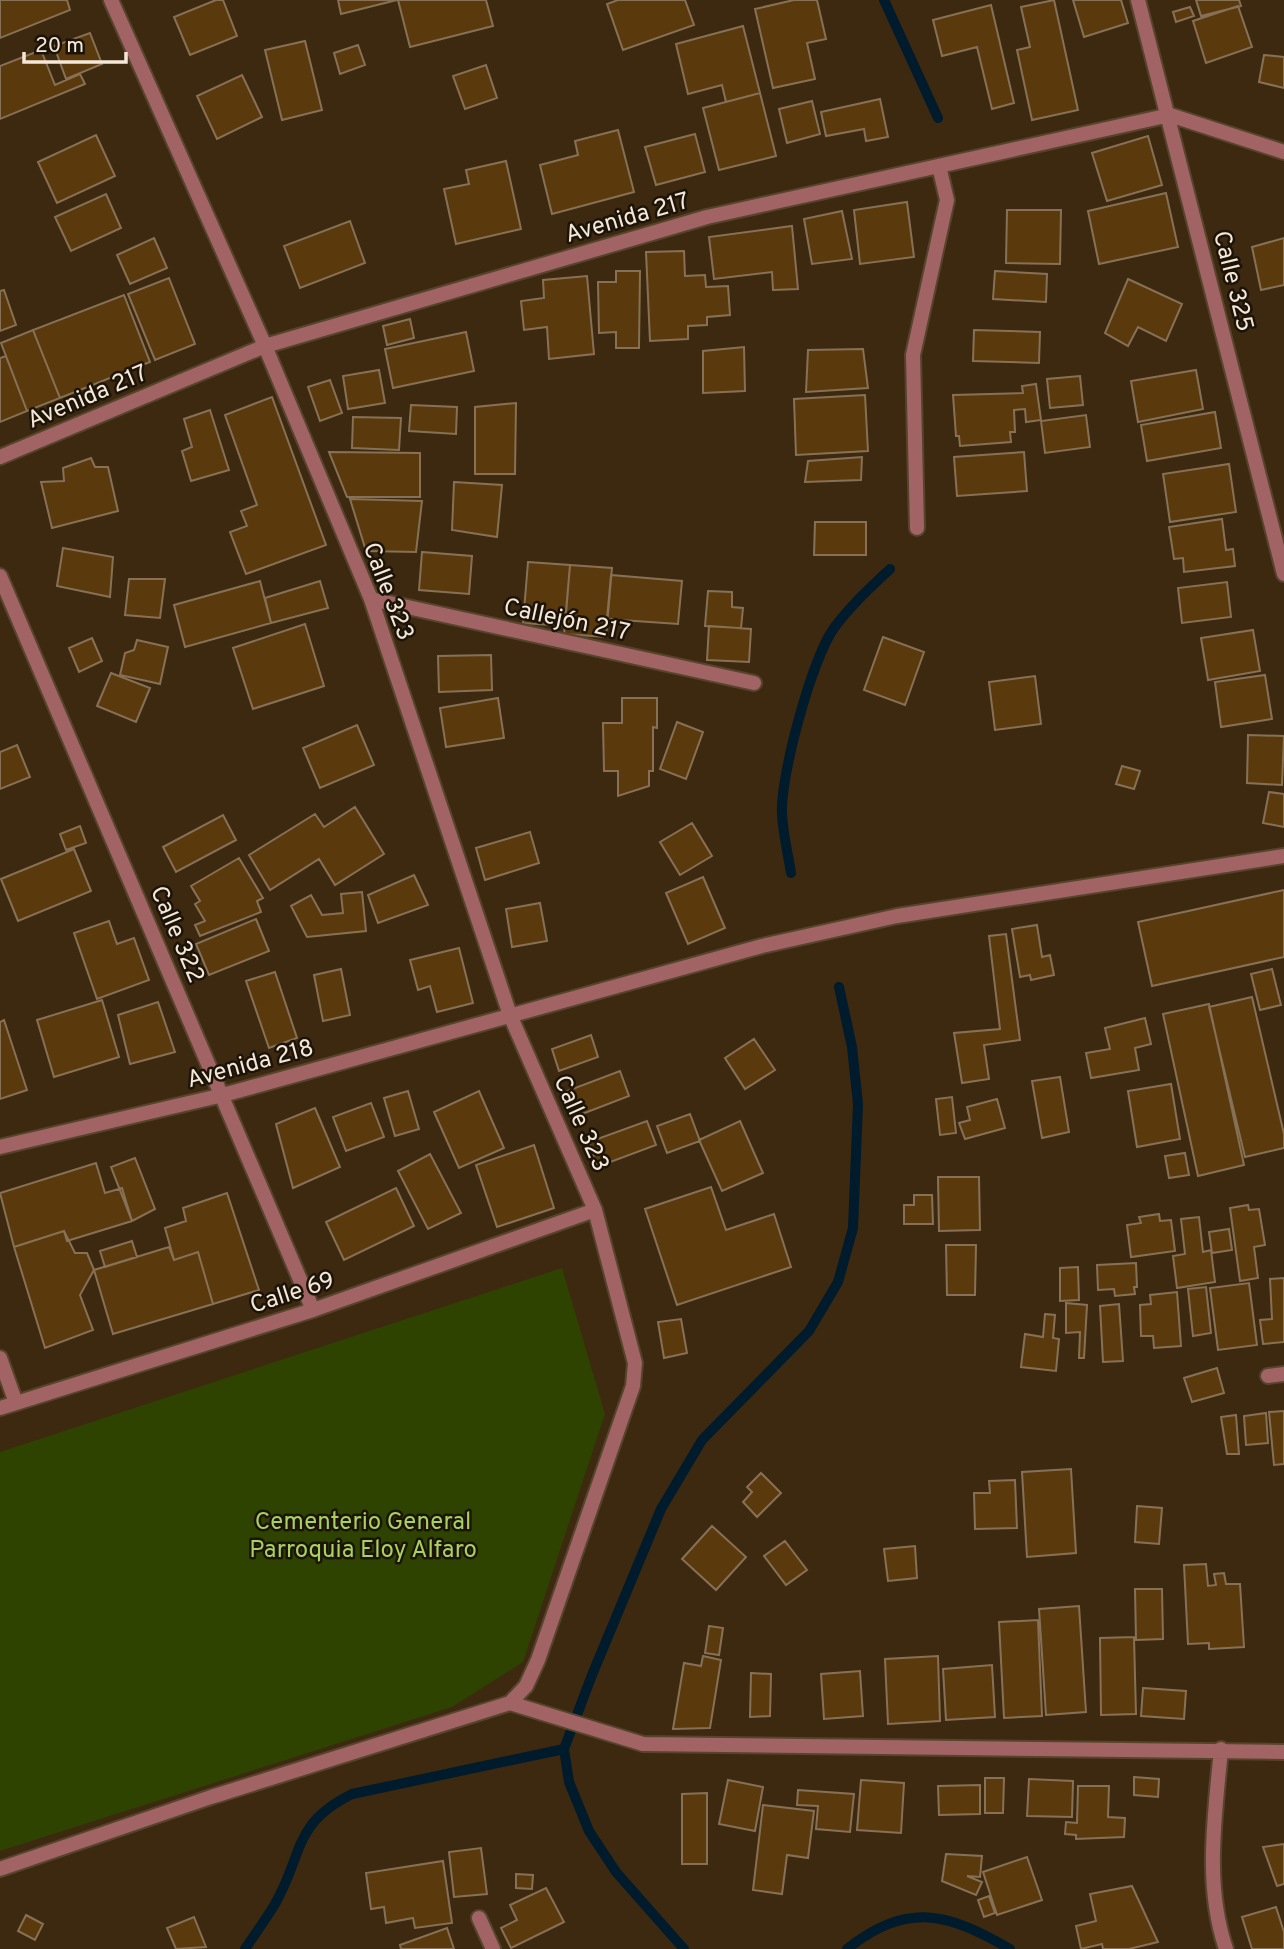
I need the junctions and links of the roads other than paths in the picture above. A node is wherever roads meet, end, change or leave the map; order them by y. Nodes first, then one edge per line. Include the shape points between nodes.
1 (111, 0) edge
2 (1138, 0) edge
3 (1170, 115) junction
4 (1284, 152) edge
5 (939, 166) junction
6 (265, 346) junction
7 (0, 457) edge
8 (918, 528) dead end
9 (1284, 574) edge
10 (0, 576) edge
11 (371, 600) junction
12 (754, 683) dead end
13 (1284, 856) edge
14 (510, 1015) junction
15 (223, 1095) junction
16 (0, 1147) edge
17 (595, 1210) junction
18 (313, 1310) junction
19 (0, 1358) edge
20 (1284, 1374) edge
21 (1268, 1376) dead end
22 (16, 1403) junction
23 (0, 1408) edge
24 (510, 1703) junction
25 (1221, 1749) junction
26 (1284, 1752) edge
27 (0, 1869) edge
28 (479, 1918) dead end
29 (493, 1949) edge
30 (1226, 1949) edge

1 - 6 street, Calle 323
2 - 3 street, Calle 325
3 - 4 street
3 - 5 street, Avenida 217
3 - 9 street, Calle 325
5 - 6 street, Avenida 217 via 707,217
5 - 8 street via 947,200 913,355
6 - 7 street, Avenida 217
6 - 11 street, Calle 323
10 - 15 street, Calle 322
11 - 12 street, Callejón 217
11 - 14 street, Calle 323
13 - 14 street, Avenida 218 via 897,916 762,946
14 - 15 street, Avenida 218
14 - 17 street, Calle 323
15 - 16 street, Avenida 218
15 - 18 street, Calle 322
17 - 18 street, Calle 69
17 - 24 street, Calle 323 via 632,1345 633,1386 538,1660 526,1686
18 - 22 street, Calle 69
19 - 22 street
20 - 21 street
22 - 23 street, Calle 69
24 - 25 street via 643,1744
24 - 27 street
25 - 26 street
25 - 30 street via 1212,1846 1219,1927
28 - 29 street

